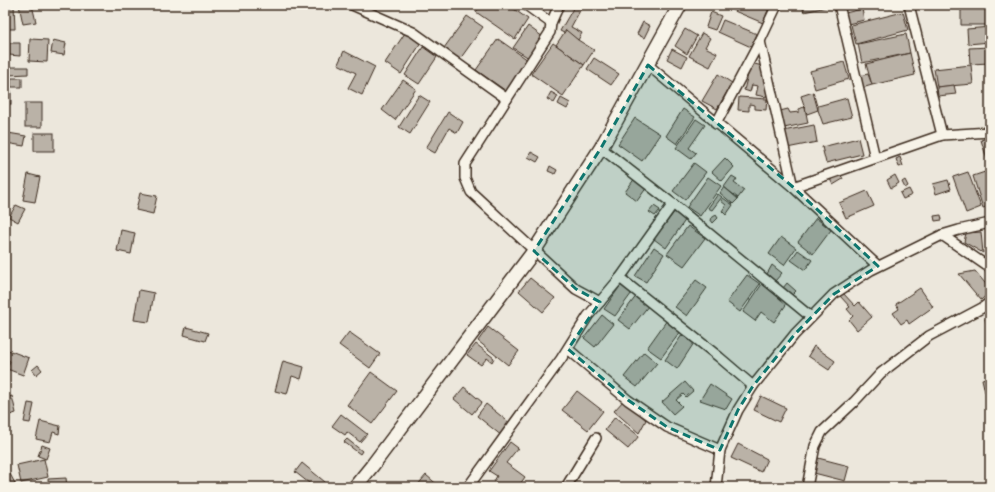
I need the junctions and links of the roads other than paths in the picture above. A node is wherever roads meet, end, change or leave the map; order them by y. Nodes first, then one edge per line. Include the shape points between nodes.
1 (352, 5) edge
2 (526, 5) edge
3 (559, 5) edge
4 (680, 5) edge
5 (777, 5) edge
6 (839, 5) edge
7 (909, 5) edge
8 (551, 23) junction
9 (760, 41) junction
10 (648, 65) junction
11 (507, 99) junction
12 (716, 124) junction
13 (990, 132) edge
14 (942, 135) junction
15 (601, 148) junction
16 (875, 158) junction
17 (793, 187) junction
18 (673, 204) junction
19 (990, 223) edge
20 (942, 235) junction
21 (534, 251) junction
22 (878, 266) junction
23 (990, 268) edge
24 (620, 278) junction
25 (600, 302) junction
26 (990, 302) edge
27 (811, 317) junction
28 (568, 349) junction
29 (753, 386) junction
30 (596, 438) dead end
31 (720, 450) junction
32 (355, 487) edge
33 (468, 487) edge
34 (566, 487) edge
35 (716, 487) edge
36 (807, 487) edge

1 - 11 street via 413,32
2 - 8 street
3 - 8 street
4 - 10 main road
5 - 9 street
6 - 16 street
7 - 14 street
8 - 11 street via 550,32
9 - 12 street
9 - 17 street
10 - 12 street
10 - 15 main road
11 - 21 street via 465,164 465,178 471,192
12 - 17 street
13 - 14 street
14 - 16 street
15 - 18 street
15 - 21 main road
16 - 17 street
17 - 22 street
18 - 24 street
18 - 27 street
19 - 20 street
20 - 22 street
20 - 23 street
21 - 25 street via 576,289
21 - 32 main road
22 - 27 street via 834,294
24 - 25 street
24 - 29 street
25 - 28 street via 588,316
26 - 36 street via 929,336 887,368 822,432 815,446
27 - 29 street
28 - 31 street via 628,400 667,427
28 - 33 street
29 - 31 street via 738,410
30 - 34 street
31 - 35 street

